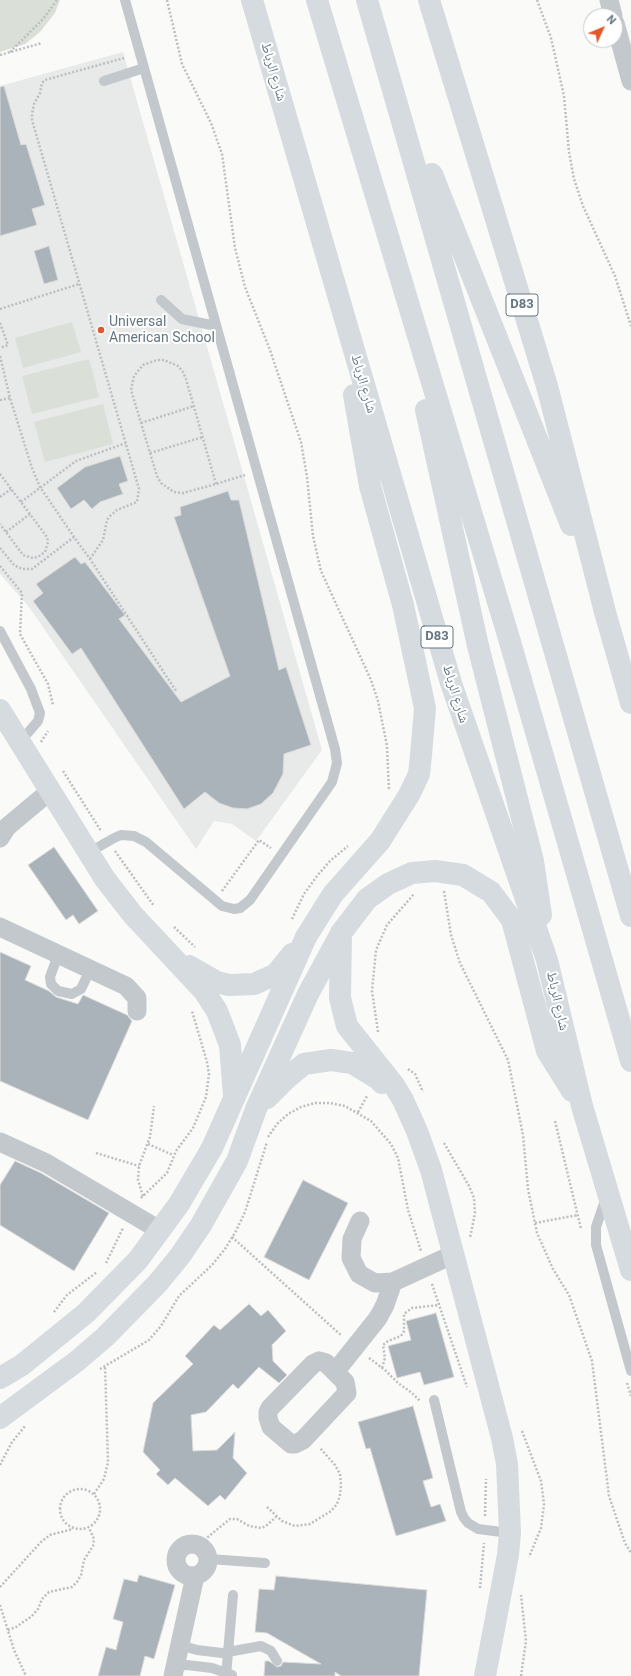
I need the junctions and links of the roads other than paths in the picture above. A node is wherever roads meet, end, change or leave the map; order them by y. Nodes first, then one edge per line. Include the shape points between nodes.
1 (125, 0) edge
2 (252, 0) edge
3 (317, 0) edge
4 (367, 0) edge
5 (429, 0) edge
6 (622, 48) edge
7 (385, 56) junction
8 (144, 68) junction
9 (104, 81) dead end
10 (631, 81) edge
11 (391, 249) junction
12 (337, 296) junction
13 (161, 300) dead end
14 (216, 326) junction
15 (605, 612) junction
16 (0, 631) edge
17 (631, 703) edge
18 (0, 710) edge
19 (27, 734) junction
20 (54, 798) junction
21 (0, 837) edge
22 (88, 853) junction
23 (631, 916) edge
24 (0, 927) edge
25 (298, 930) junction
26 (341, 933) junction
27 (170, 953) junction
28 (58, 955) junction
29 (547, 960) junction
30 (90, 970) junction
31 (137, 1011) dead end
32 (631, 1061) edge
33 (235, 1099) junction
34 (404, 1100) junction
35 (582, 1106) junction
36 (256, 1109) junction
37 (0, 1142) edge
38 (608, 1192) junction
39 (360, 1221) dead end
40 (160, 1231) junction
41 (452, 1255) junction
42 (631, 1270) edge
43 (393, 1282) junction
44 (631, 1370) edge
45 (335, 1372) junction
46 (0, 1378) edge
47 (434, 1400) dead end
48 (0, 1418) edge
49 (510, 1532) junction
50 (204, 1552) junction
51 (265, 1563) dead end
52 (195, 1576) junction
53 (233, 1595) dead end
54 (180, 1645) junction
55 (228, 1652) junction
56 (277, 1661) dead end
57 (174, 1671) edge
58 (229, 1675) edge
59 (485, 1676) edge

1 - 8 lane
2 - 12 main road, شارع الرباط / D83
3 - 11 main road
4 - 7 main road
5 - 15 main road, D83 via 547,386
6 - 10 street
7 - 15 main road
7 - 23 main road
8 - 9 lane
8 - 14 lane
11 - 29 main road via 478,646 533,861
11 - 32 main road via 508,635
12 - 25 main road via 367,473 403,605 424,708 419,774 409,795 380,841 334,894
12 - 29 main road, شارع الرباط / D83 via 451,683
13 - 14 lane via 182,319
14 - 22 lane via 337,756 336,769 332,782 246,905 234,909 215,901 141,838 121,835
15 - 17 main road, D83
16 - 19 lane via 39,708 40,717
18 - 19 main road
19 - 20 main road
20 - 21 street via 7,827
20 - 22 main road
22 - 27 main road via 123,903
24 - 28 street
25 - 27 main road via 276,974 254,984 229,985 217,982
25 - 33 main road
26 - 34 main road via 340,998 347,1026
26 - 35 main road via 367,899 388,884 412,873 434,871 464,875 491,892 512,920 548,1051
26 - 36 main road via 308,994
27 - 33 main road via 207,996 223,1022 230,1046
28 - 30 street
28 - 30 lane via 50,977 50,984 58,991 72,994 81,989
29 - 35 main road, شارع الرباط / D83
30 - 31 street via 130,989 137,998
33 - 40 main road via 197,1176
34 - 36 main road via 378,1079 352,1063 331,1060 304,1064
34 - 41 main road via 418,1131
35 - 38 main road, شارع الرباط / D83
36 - 48 main road via 237,1161 220,1194 180,1256 157,1284 132,1312 83,1356
37 - 40 street via 46,1163
38 - 42 main road, شارع الرباط / D83
38 - 44 lane via 596,1227 596,1245
39 - 43 street via 350,1248 354,1266 366,1279 380,1283
40 - 46 main road via 128,1271 86,1314 28,1361
41 - 43 street
41 - 49 main road via 502,1438 507,1464
43 - 45 street via 382,1311
45 - 45 street via 345,1382 347,1393 306,1436 295,1444 286,1442 271,1427 268,1412 270,1408 316,1362 323,1362
47 - 49 lane via 464,1518 478,1529
49 - 59 main road
50 - 51 lane
50 - 52 street via 205,1570
50 - 52 street via 187,1545 178,1553 176,1559 179,1570 189,1576
52 - 54 street
53 - 55 lane
54 - 55 lane via 217,1653
54 - 57 street
55 - 56 lane via 261,1646 271,1651
55 - 58 lane
57 - 58 lane via 193,1665

